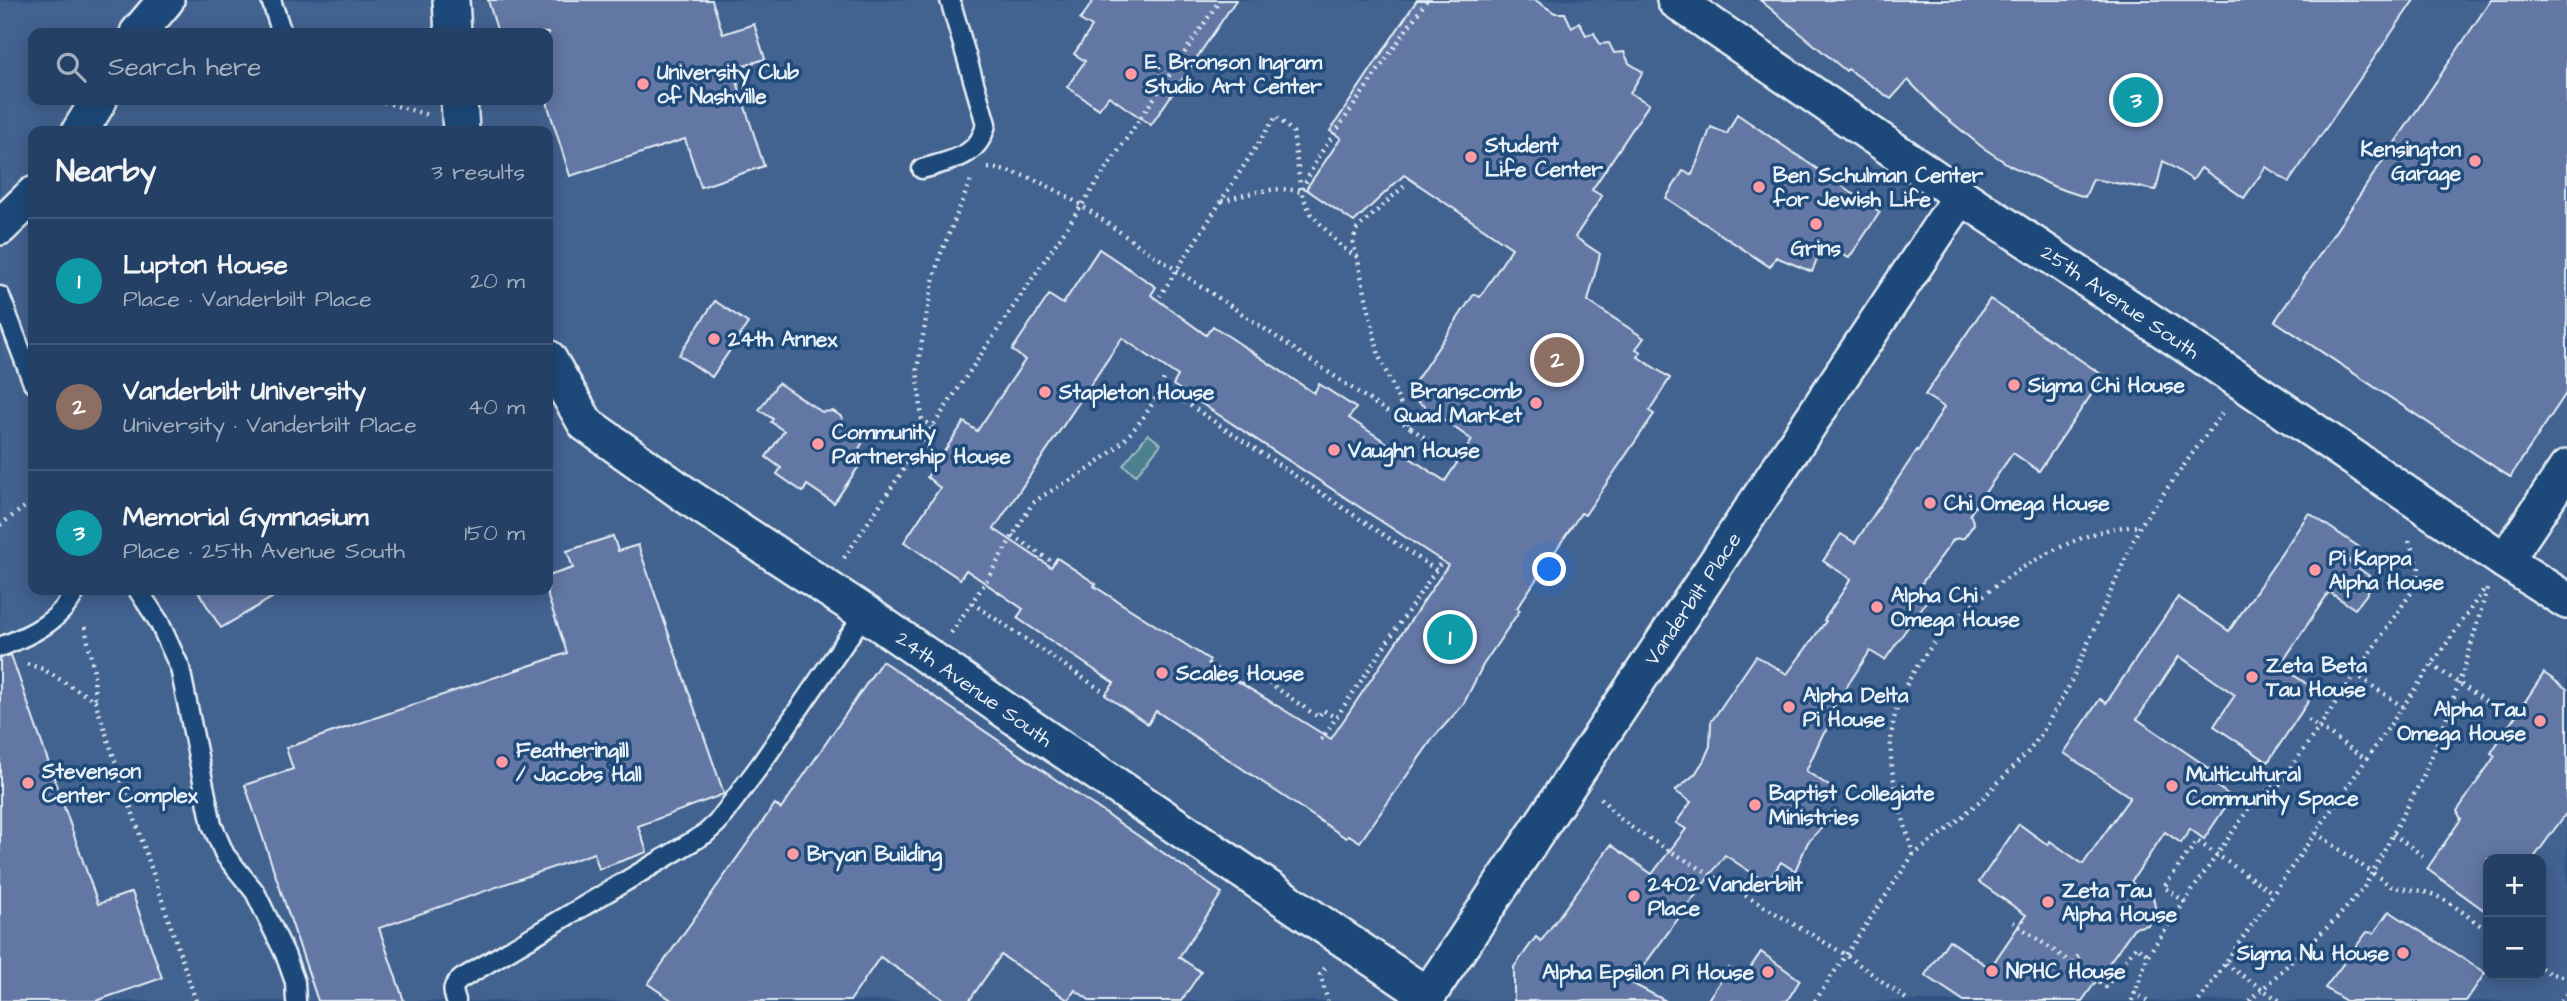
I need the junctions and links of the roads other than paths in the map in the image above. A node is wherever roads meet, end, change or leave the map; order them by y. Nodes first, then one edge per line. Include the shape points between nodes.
1 (166, 0) edge
2 (271, 0) edge
3 (451, 0) edge
4 (950, 0) edge
5 (1675, 0) edge
6 (142, 28) edge
7 (280, 28) edge
8 (453, 28) edge
9 (96, 105) edge
10 (83, 126) edge
11 (922, 169) dead end
12 (1961, 196) junction
13 (28, 200) edge
14 (0, 227) edge
15 (0, 296) edge
16 (553, 367) edge
17 (28, 370) edge
18 (2567, 468) edge
19 (2505, 561) junction
20 (73, 595) edge
21 (141, 595) edge
22 (2567, 601) edge
23 (865, 613) junction
24 (0, 647) edge
25 (1429, 999) edge
26 (296, 1001) edge
27 (456, 1001) edge

1 - 6 street
2 - 7 lane
3 - 8 street
4 - 11 lane via 986,124 972,151
5 - 12 street, 25th Avenue South
9 - 10 street
12 - 19 street, 25th Avenue South
12 - 25 street, Vanderbilt Place
13 - 14 street
15 - 17 lane
16 - 23 street, 24th Avenue South via 586,424
18 - 19 street
19 - 22 street, 25th Avenue South
20 - 24 lane via 58,616 30,635
21 - 26 lane via 180,668 212,825 225,855 256,892 285,954
23 - 25 street, 24th Avenue South
23 - 27 lane via 717,823 461,979 452,990

